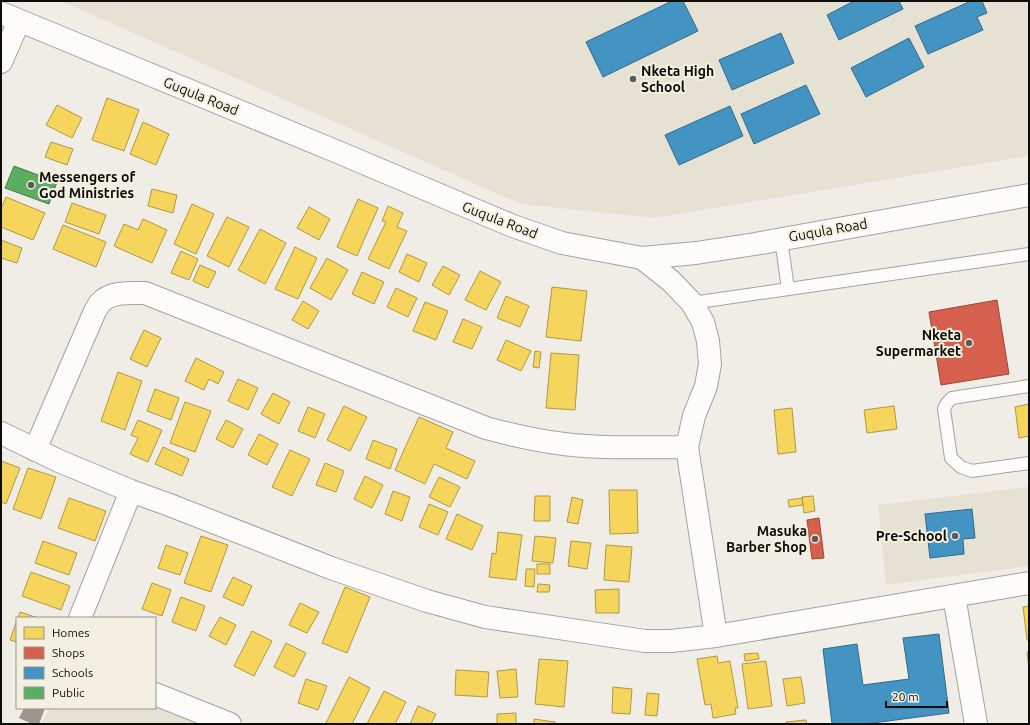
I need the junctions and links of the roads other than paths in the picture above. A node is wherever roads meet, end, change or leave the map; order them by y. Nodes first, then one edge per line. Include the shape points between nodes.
1 (10, 17) edge
2 (1, 62) edge
3 (1029, 195) edge
4 (781, 239) junction
5 (1029, 254) edge
6 (642, 258) junction
7 (788, 289) junction
8 (692, 303) junction
9 (1029, 386) edge
10 (1, 433) edge
11 (687, 448) junction
12 (35, 450) junction
13 (1029, 463) edge
14 (131, 492) junction
15 (1029, 583) edge
16 (954, 596) junction
17 (80, 617) edge
18 (716, 636) junction
19 (156, 694) edge
20 (230, 724) edge
21 (976, 724) edge

1 - 2 street
1 - 6 street, Guqula Road via 513,226 562,243
3 - 4 street, Guqula Road
4 - 6 street, Guqula Road via 696,253
4 - 7 lane
5 - 7 lane
6 - 8 street via 671,281
7 - 8 lane
8 - 11 street via 703,322 710,364
9 - 13 lane via 952,398 944,409 951,458 961,467 972,471
10 - 12 street
11 - 12 street via 564,444 486,428 145,292 110,296 101,302
11 - 18 street
12 - 14 street
14 - 17 street
14 - 18 street via 376,584 478,615 645,640 671,641
15 - 16 street
16 - 18 street
16 - 21 street
19 - 20 street

